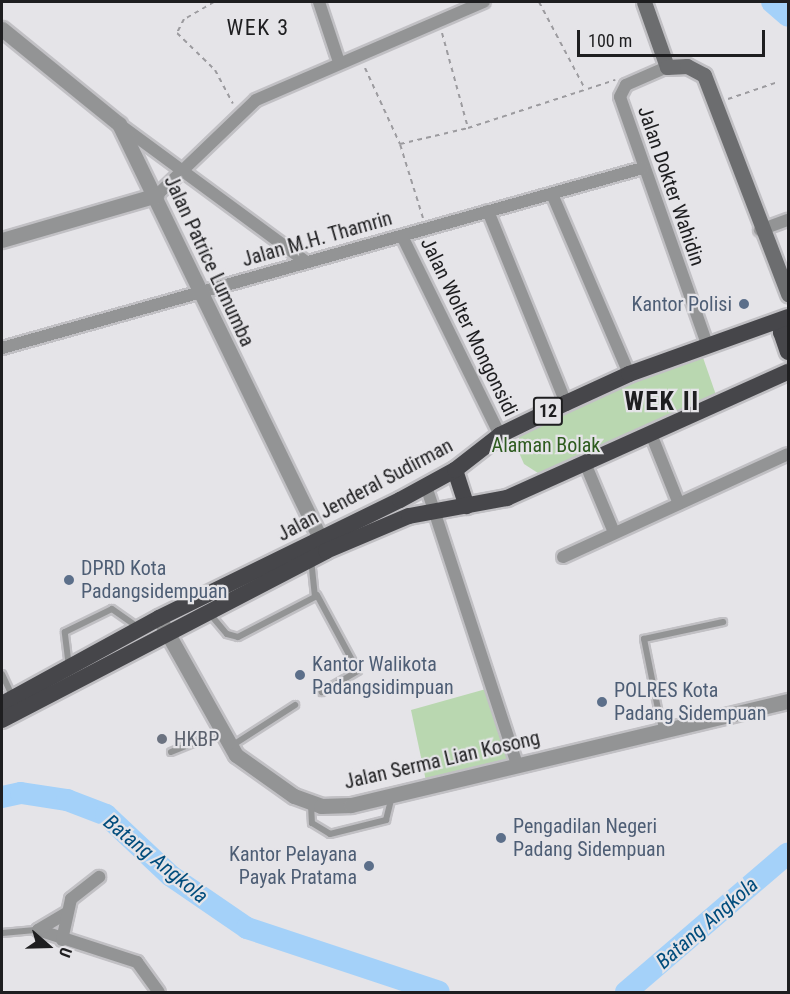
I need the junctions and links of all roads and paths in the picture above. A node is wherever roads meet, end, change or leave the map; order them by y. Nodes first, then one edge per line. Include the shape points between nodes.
1 (214, 2) edge
2 (319, 2) edge
3 (484, 2) edge
4 (539, 2) edge
5 (644, 2) edge
6 (438, 22) junction
7 (2, 29) edge
8 (358, 55) junction
9 (339, 62) junction
10 (667, 67) junction
11 (775, 83) dead end
12 (626, 85) junction
13 (586, 90) junction
14 (714, 104) junction
15 (240, 110) junction
16 (119, 124) junction
17 (468, 128) junction
18 (400, 144) junction
19 (643, 168) junction
20 (186, 170) junction
21 (552, 194) junction
22 (157, 195) junction
23 (488, 212) junction
24 (789, 220) edge
25 (426, 228) junction
26 (760, 230) junction
27 (402, 236) junction
28 (2, 240) edge
29 (306, 262) junction
30 (788, 289) edge
31 (199, 293) junction
32 (787, 318) edge
33 (706, 344) junction
34 (2, 348) edge
35 (789, 352) edge
36 (789, 372) edge
37 (628, 374) junction
38 (566, 403) junction
39 (651, 434) junction
40 (500, 435) junction
41 (789, 454) edge
42 (585, 463) junction
43 (454, 470) junction
44 (426, 486) junction
45 (679, 504) junction
46 (467, 506) junction
47 (436, 508) junction
48 (613, 530) junction
49 (319, 549) junction
50 (563, 557) dead end
51 (316, 595) junction
52 (207, 610) junction
53 (723, 622) dead end
54 (162, 624) junction
55 (139, 629) junction
56 (69, 667) junction
57 (2, 674) edge
58 (322, 692) dead end
59 (7, 701) edge
60 (789, 701) edge
61 (295, 705) dead end
62 (2, 720) edge
63 (662, 730) junction
64 (220, 732) junction
65 (229, 747) junction
66 (171, 752) dead end
67 (516, 764) junction
68 (392, 795) junction
69 (311, 805) junction
70 (99, 877) dead end
71 (65, 914) junction
72 (38, 930) junction
73 (2, 933) edge
74 (62, 940) junction
75 (159, 993) edge

1 - 15 path via 184,19 177,33 215,70 225,96
2 - 9 street
3 - 6 street
4 - 13 path
5 - 10 main road
6 - 8 street
6 - 17 path
7 - 16 street, Jalan Patrice Lumumba
8 - 9 street
8 - 18 path
9 - 15 street
10 - 12 street, Jalan Dokter Wahidin
10 - 14 main road via 682,65 701,73
11 - 14 path
12 - 13 path via 618,78
12 - 19 street, Jalan Dokter Wahidin via 620,97
13 - 17 path
14 - 26 main road
15 - 20 street
16 - 20 street
16 - 22 street, Jalan Patrice Lumumba
17 - 18 path
18 - 25 path
19 - 21 street, Jalan M.H. Thamrin
19 - 33 street, Jalan Dokter Wahidin
20 - 22 street
20 - 29 street
21 - 23 street, Jalan M.H. Thamrin
21 - 37 street
22 - 28 street
22 - 31 street, Jalan Patrice Lumumba
23 - 25 street, Jalan M.H. Thamrin
23 - 38 street
24 - 26 street
25 - 27 street, Jalan M.H. Thamrin
26 - 30 main road
27 - 29 street, Jalan M.H. Thamrin
27 - 40 street, Jalan Wolter Mongonsidi
29 - 31 street, Jalan M.H. Thamrin
31 - 34 street, Jalan M.H. Thamrin
31 - 49 street, Jalan Patrice Lumumba
32 - 33 highway, Jalan Jenderal Sudirman / 12
32 - 35 highway via 781,332
33 - 37 highway, Jalan Jenderal Sudirman / 12
36 - 39 highway, Jalan Jenderal Sudirman / 12
37 - 38 highway, Jalan Jenderal Sudirman / 12
38 - 40 highway, Jalan Jenderal Sudirman / 12
39 - 42 highway, Jalan Jenderal Sudirman / 12
39 - 45 street
40 - 43 highway, Jalan Jenderal Sudirman / 12
41 - 45 street
42 - 46 highway, Jalan Jenderal Sudirman / 12 via 507,498
42 - 48 street
43 - 44 highway, Jalan Jenderal Sudirman / 12
43 - 46 highway
44 - 47 street
44 - 49 highway, Jalan Jenderal Sudirman / 12
45 - 48 street
46 - 47 highway, Jalan Jenderal Sudirman / 12
47 - 49 highway, Jalan Jenderal Sudirman / 12
47 - 67 street
48 - 50 street
49 - 51 lane
49 - 52 highway, Jalan Jenderal Sudirman / 12
49 - 54 highway, Jalan Jenderal Sudirman / 12
51 - 52 lane via 238,637 227,634
51 - 58 lane via 358,670
52 - 54 highway, Jalan Jenderal Sudirman / 12
53 - 63 lane via 644,639
54 - 55 highway, Jalan Jenderal Sudirman / 12
54 - 62 highway, Jalan Jenderal Sudirman / 12
54 - 64 street
55 - 56 highway, Jalan Jenderal Sudirman / 12
55 - 56 lane via 112,609 65,632
56 - 59 highway, Jalan Jenderal Sudirman / 12
57 - 59 lane
60 - 63 street, Jalan Serma Lian Kosong
61 - 65 lane
63 - 67 street, Jalan Serma Lian Kosong
64 - 65 street
64 - 66 lane
65 - 69 street
67 - 68 street, Jalan Serma Lian Kosong
68 - 69 street, Jalan Serma Lian Kosong via 351,805
68 - 69 lane via 386,820 330,834 312,823
70 - 71 street via 79,887
71 - 72 street
71 - 74 street
72 - 73 lane
72 - 74 street
74 - 75 street via 137,962

